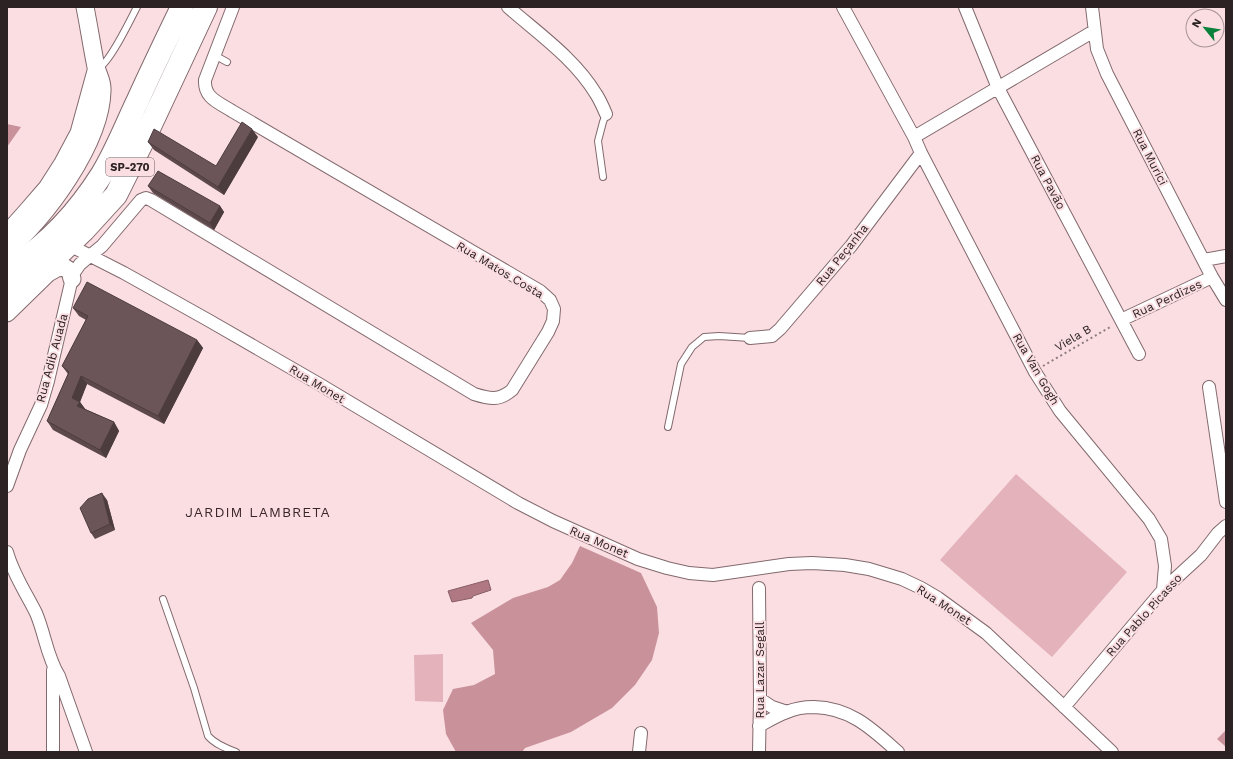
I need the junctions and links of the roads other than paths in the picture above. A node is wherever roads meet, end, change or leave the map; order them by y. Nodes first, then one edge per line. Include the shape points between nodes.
1 (85, 7) edge
2 (137, 7) edge
3 (182, 7) edge
4 (206, 7) edge
5 (233, 7) edge
6 (508, 7) edge
7 (843, 7) edge
8 (965, 7) edge
9 (1092, 7) edge
10 (1094, 31) junction
11 (214, 55) junction
12 (227, 62) dead end
13 (97, 69) junction
14 (998, 88) junction
15 (606, 114) joint
16 (914, 137) junction
17 (921, 153) junction
18 (603, 177) dead end
19 (151, 200) joint
20 (7, 231) edge
21 (65, 249) junction
22 (7, 250) edge
23 (1226, 256) edge
24 (90, 257) junction
25 (1204, 260) junction
26 (7, 270) edge
27 (48, 273) junction
28 (1212, 277) junction
29 (72, 279) junction
30 (7, 291) edge
31 (1226, 300) edge
32 (7, 313) edge
33 (1121, 320) junction
34 (750, 338) joint
35 (1139, 354) dead end
36 (1210, 387) dead end
37 (668, 427) dead end
38 (7, 486) edge
39 (1226, 502) edge
40 (1226, 526) edge
41 (7, 552) edge
42 (760, 588) dead end
43 (1164, 590) junction
44 (163, 599) dead end
45 (53, 667) junction
46 (760, 699) junction
47 (1064, 707) junction
48 (787, 712) junction
49 (760, 726) junction
50 (641, 733) dead end
51 (53, 752) edge
52 (86, 752) edge
53 (236, 752) edge
54 (639, 752) edge
55 (759, 752) edge
56 (898, 752) edge
57 (1112, 752) edge

1 - 13 main road
2 - 13 lane via 109,59 102,68
3 - 26 highway, SP-270 via 102,173 79,207 62,225 24,260
4 - 21 highway, SP-270 via 116,194
5 - 11 street, Rua Matos Costa
6 - 15 street via 564,55 597,95
7 - 16 street, Rua Van Gogh
8 - 14 street, Rua Pavão
9 - 10 street, Rua Murici
10 - 14 street
10 - 25 street, Rua Murici via 1097,49 1107,74
11 - 12 lane
11 - 19 street, Rua Matos Costa via 205,80 206,91 211,97 540,291 550,300 554,309 553,321 512,390 505,396 495,398 479,396
13 - 20 main road via 79,134 63,163 47,188
13 - 22 main road via 102,90 99,113 84,151 41,216
14 - 16 street
14 - 33 street, Rua Pavão
15 - 18 lane via 598,141
16 - 17 street, Rua Van Gogh
17 - 34 street, Rua Peçanha via 851,246 780,329 772,336
17 - 43 street, Rua Van Gogh via 1035,372 1060,411 1149,519 1161,539 1165,566
19 - 24 street, Rua Adib Auada via 141,200
21 - 24 street, Rua Monet
21 - 27 main road
21 - 30 highway, SP-270 via 18,286
23 - 25 street, Rua Perdizes
24 - 29 street, Rua Adib Auada via 80,264
24 - 47 street, Rua Monet via 208,320 518,503 638,559 689,573 713,575 812,563 869,569 902,579 938,598 986,633
25 - 28 street, Rua Murici
27 - 29 main road via 64,267 70,271
27 - 32 main road
28 - 31 street, Rua Murici
28 - 33 street, Rua Perdizes
29 - 38 street, Rua Adib Auada via 46,387
33 - 35 street, Rua Pavão
34 - 37 lane via 704,337 692,347 681,364
36 - 39 street
40 - 43 street, Rua Pablo Picasso via 1201,555
41 - 45 street via 36,615
42 - 46 street, Rua Lazar Segall
43 - 47 street, Rua Pablo Picasso
44 - 53 lane via 208,736 212,741
45 - 51 street
45 - 52 street via 59,676
46 - 48 street
46 - 49 street, Rua Lazar Segall
47 - 57 street, Rua Monet
48 - 49 street
48 - 56 street via 803,707 842,712 874,731
49 - 55 street, Rua Lazar Segall
50 - 54 street

